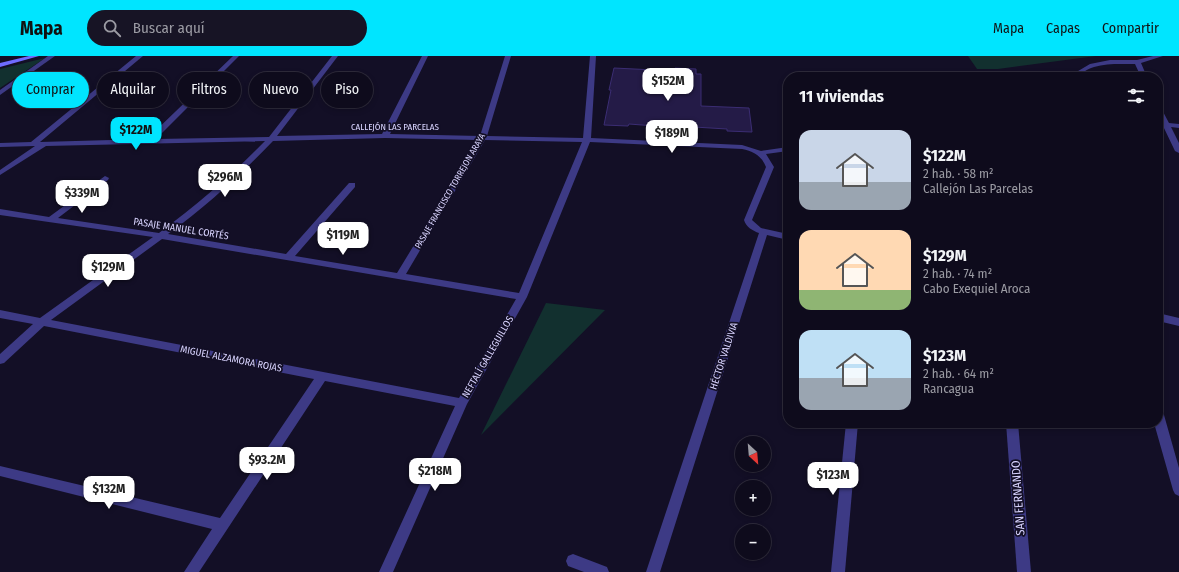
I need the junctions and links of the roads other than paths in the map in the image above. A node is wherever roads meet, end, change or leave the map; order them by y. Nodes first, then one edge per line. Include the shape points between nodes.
1 (36, 56) edge
2 (52, 56) edge
3 (140, 56) edge
4 (236, 56) edge
5 (335, 56) edge
6 (425, 56) edge
7 (508, 56) edge
8 (593, 56) edge
9 (1160, 56) edge
10 (1137, 62) junction
11 (0, 65) edge
12 (1080, 72) edge
13 (1142, 72) edge
14 (0, 93) edge
15 (1163, 124) edge
16 (1163, 126) edge
17 (1179, 126) edge
18 (385, 136) junction
19 (483, 137) junction
20 (271, 139) junction
21 (587, 140) junction
22 (150, 141) junction
23 (33, 144) junction
24 (44, 144) junction
25 (0, 145) edge
26 (783, 150) edge
27 (1179, 151) edge
28 (760, 153) junction
29 (0, 173) edge
30 (105, 178) dead end
31 (352, 185) dead end
32 (0, 212) edge
33 (50, 220) junction
34 (764, 232) junction
35 (161, 236) junction
36 (783, 236) edge
37 (288, 258) junction
38 (400, 276) junction
39 (522, 297) junction
40 (0, 314) edge
41 (1163, 319) edge
42 (42, 322) junction
43 (1179, 322) edge
44 (0, 360) edge
45 (322, 376) junction
46 (462, 403) junction
47 (852, 428) edge
48 (1012, 428) edge
49 (1162, 428) edge
50 (0, 471) edge
51 (1179, 490) edge
52 (223, 525) junction
53 (573, 561) dead end
54 (191, 572) edge
55 (386, 572) edge
56 (602, 572) edge
57 (653, 572) edge
58 (838, 572) edge
59 (1024, 572) edge

1 - 11 main road
2 - 14 street
3 - 23 street
4 - 22 street
5 - 20 street
6 - 18 street
7 - 19 street, PASAJE FRANCISCO TORREJON ARAYA
8 - 21 street, NEFTALÍ GALLEGUILLOS
9 - 10 street
10 - 12 street via 1110,62 1090,66
10 - 13 street
15 - 17 street
16 - 27 street
18 - 19 street, CALLEJÓN LAS PARCELAS
18 - 20 street, CALLEJÓN LAS PARCELAS
19 - 21 street, CALLEJÓN LAS PARCELAS
19 - 38 street, PASAJE FRANCISCO TORREJON ARAYA
20 - 22 street, CALLEJÓN LAS PARCELAS
20 - 35 street via 223,186
21 - 28 street, CALLEJÓN LAS PARCELAS via 742,147
21 - 39 street, NEFTALÍ GALLEGUILLOS
22 - 24 street, CALLEJÓN LAS PARCELAS
23 - 24 street, CALLEJÓN LAS PARCELAS
23 - 25 street, CALLEJÓN LAS PARCELAS
24 - 29 street
26 - 28 street, CALLEJÓN LAS PARCELAS
28 - 34 street via 769,162 770,171 748,220 753,228
30 - 33 street
31 - 37 street
32 - 33 street, PASAJE MANUEL CORTÉS
33 - 35 street, PASAJE MANUEL CORTÉS
34 - 36 street
34 - 57 street, HÉCTOR VALDIVIA
35 - 37 street, PASAJE MANUEL CORTÉS
35 - 42 street
37 - 38 street, PASAJE MANUEL CORTÉS
38 - 39 street, PASAJE MANUEL CORTÉS
39 - 46 street, NEFTALÍ GALLEGUILLOS
40 - 42 street, MIGUEL ALZAMORA ROJAS
41 - 43 street
42 - 44 street
42 - 45 street, MIGUEL ALZAMORA ROJAS
45 - 46 street, MIGUEL ALZAMORA ROJAS
45 - 52 street
46 - 55 street, NEFTALÍ GALLEGUILLOS
47 - 58 street
48 - 59 street, SAN FERNANDO
49 - 51 street
50 - 52 street
52 - 54 street
53 - 56 street

